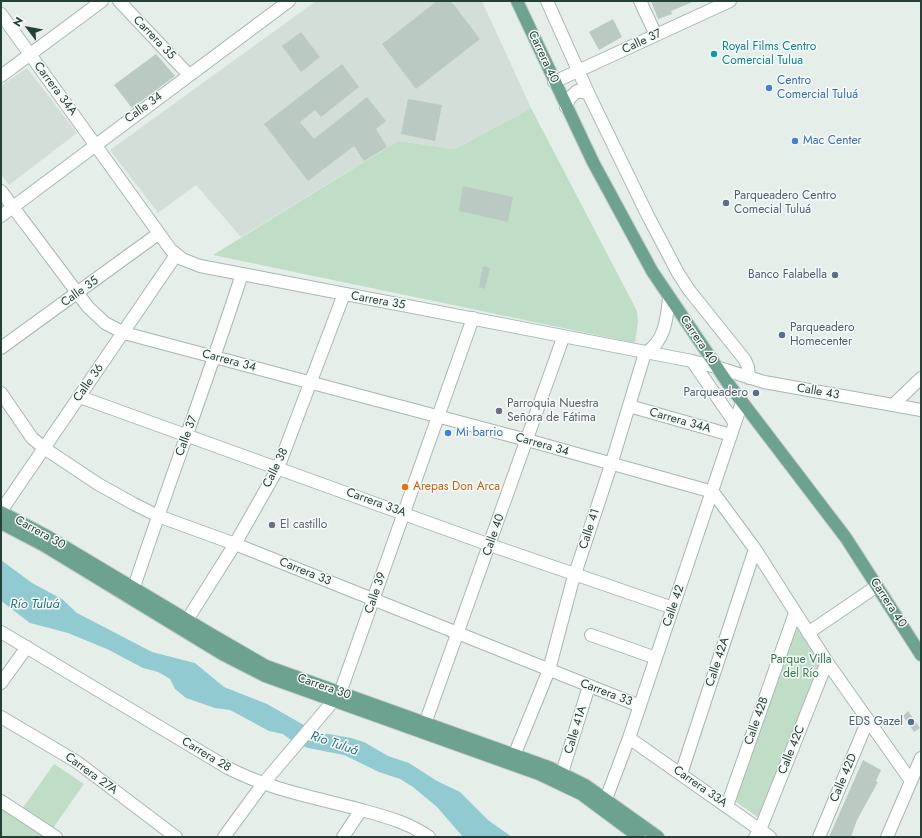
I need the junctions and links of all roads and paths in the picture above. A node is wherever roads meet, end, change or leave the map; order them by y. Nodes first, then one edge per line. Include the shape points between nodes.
1 (102, 1) edge
2 (118, 1) edge
3 (517, 1) edge
4 (547, 1) edge
5 (640, 1) edge
6 (730, 1) edge
7 (285, 2) edge
8 (1, 14) edge
9 (656, 35) junction
10 (29, 55) junction
11 (578, 72) junction
12 (189, 75) junction
13 (1, 76) edge
14 (554, 82) junction
15 (588, 93) junction
16 (566, 107) junction
17 (95, 144) junction
18 (1, 191) edge
19 (13, 207) junction
20 (1, 216) edge
21 (158, 234) junction
22 (176, 255) junction
23 (242, 274) junction
24 (78, 294) junction
25 (344, 294) junction
26 (669, 298) junction
27 (473, 318) junction
28 (124, 333) junction
29 (563, 338) junction
30 (1, 348) edge
31 (645, 353) junction
32 (215, 357) junction
33 (692, 361) junction
34 (716, 367) junction
35 (749, 378) junction
36 (921, 378) edge
37 (311, 384) junction
38 (1, 393) edge
39 (80, 396) junction
40 (742, 402) junction
41 (893, 405) junction
42 (629, 406) junction
43 (921, 410) edge
44 (438, 416) junction
45 (735, 423) junction
46 (187, 435) junction
47 (731, 435) junction
48 (527, 440) junction
49 (44, 448) junction
50 (611, 465) junction
51 (278, 468) junction
52 (713, 492) junction
53 (1, 512) edge
54 (404, 513) junction
55 (158, 516) junction
56 (1, 523) edge
57 (235, 544) junction
58 (490, 545) junction
59 (755, 549) junction
60 (575, 574) junction
61 (877, 586) junction
62 (131, 592) junction
63 (374, 599) junction
64 (673, 608) junction
65 (795, 613) junction
66 (184, 624) junction
67 (1, 632) edge
68 (459, 632) junction
69 (808, 633) junction
70 (591, 635) dead end
71 (27, 647) junction
72 (921, 655) edge
73 (656, 658) junction
74 (827, 662) junction
75 (549, 670) junction
76 (1, 683) edge
77 (589, 686) junction
78 (337, 697) junction
79 (640, 706) junction
80 (1, 717) edge
81 (868, 720) junction
82 (424, 727) junction
83 (629, 738) junction
84 (513, 758) junction
85 (921, 758) edge
86 (562, 773) junction
87 (681, 774) junction
88 (911, 780) junction
89 (262, 785) junction
90 (1, 801) edge
91 (603, 804) junction
92 (727, 806) junction
93 (361, 810) junction
94 (421, 835) edge
95 (762, 835) edge
96 (56, 837) edge
97 (176, 837) edge
98 (224, 837) edge
99 (343, 837) edge
100 (639, 837) edge
101 (658, 837) edge
102 (819, 837) edge
103 (887, 837) edge

1 - 10 street
2 - 12 street, Carrera 35
3 - 14 main road, Carrera 40
4 - 11 street, Carrera 40
5 - 9 street
6 - 9 street, Calle 37
7 - 12 street, Calle 34
8 - 10 street, Carrera 34A
9 - 11 street, Calle 37
10 - 13 street
10 - 17 street, Carrera 34A
11 - 14 street, Calle 37
11 - 15 street, Carrera 40
12 - 17 street, Calle 34
14 - 16 main road, Carrera 40
15 - 16 street via 577,91
15 - 35 street, Carrera 40 via 678,273 693,296 745,360
16 - 26 main road, Carrera 40 via 636,244
17 - 19 street, Calle 34
17 - 21 street, Carrera 35
18 - 19 street, Carrera 34
19 - 20 street, Calle 34
19 - 24 street, Carrera 34
21 - 22 street, Carrera 35
21 - 24 street, Calle 35
22 - 23 street, Carrera 35 via 200,266
22 - 28 street, Calle 36
23 - 25 street, Carrera 35
23 - 32 street, Calle 37
24 - 28 street, Carrera 34 via 105,323
24 - 30 street, Calle 35
25 - 27 street, Carrera 35
25 - 37 street, Calle 38
26 - 31 street via 668,315 660,339
26 - 34 main road, Carrera 40
27 - 29 street, Carrera 35
27 - 44 street, Calle 39
28 - 32 street, Carrera 34
28 - 39 street, Calle 36
29 - 31 street, Carrera 35
29 - 48 street, Calle 40
31 - 33 street, Carrera 35
31 - 42 street, Calle 41
32 - 37 street, Carrera 34
32 - 46 street, Calle 37
33 - 34 street, Carrera 35
33 - 45 street
34 - 35 street, Calle 43
34 - 40 main road, Carrera 40
35 - 41 street, Calle 43
36 - 41 street
37 - 44 street, Carrera 34
37 - 51 street, Calle 38
38 - 49 street, Carrera 33 via 32,438
39 - 46 street, Carrera 33A
39 - 49 street, Calle 36
40 - 45 street, Calle 42
40 - 61 main road, Carrera 40 via 846,538
41 - 43 street, Calle 43
42 - 47 street, Carrera 34A
42 - 50 street, Calle 41
44 - 48 street, Carrera 34
44 - 54 street, Calle 39
45 - 47 street, Calle 42
46 - 51 street, Carrera 33A
46 - 55 street, Calle 37
47 - 52 street, Calle 42
48 - 50 street, Carrera 34
48 - 58 street, Calle 40
49 - 53 street, Calle 36
49 - 55 street, Carrera 33 via 110,491
50 - 52 street, Carrera 34
50 - 60 street, Calle 41
51 - 54 street, Carrera 33A
51 - 57 street, Calle 38
52 - 59 street
52 - 64 street, Calle 42
53 - 62 main road, Carrera 30 via 45,534
54 - 58 street, Carrera 33A
54 - 63 street, Calle 39
55 - 57 street, Carrera 33
55 - 62 street, Calle 37
56 - 62 main road, Carrera 30
57 - 63 street, Carrera 33
57 - 66 street, Calle 38
58 - 60 street, Carrera 33A
58 - 68 street, Calle 40
59 - 65 street
59 - 87 street, Calle 42A
60 - 64 street, Carrera 33A
60 - 75 street, Calle 41
61 - 69 street
61 - 72 main road, Carrera 40
62 - 66 main road, Carrera 30
63 - 68 street, Carrera 33
63 - 78 street, Calle 39
64 - 73 street, Calle 42
65 - 69 street
65 - 92 street, Calle 42B
66 - 78 main road, Carrera 30 via 266,666
67 - 71 street, Carrera 28
68 - 75 street, Carrera 33
68 - 82 street, Calle 40
69 - 74 street
70 - 73 street
71 - 76 street
71 - 89 street, Carrera 28 via 228,768
73 - 79 street, Calle 42
74 - 81 street
74 - 95 street, Calle 42C
75 - 77 street, Carrera 33
75 - 84 street, Calle 41
77 - 79 street, Carrera 33
77 - 86 street, Calle 41A
78 - 82 main road, Carrera 30
78 - 89 street, Calle 39
79 - 83 street, Calle 42
80 - 97 street, Carrera 27A via 76,762
81 - 88 street
81 - 102 street, Calle 42D
82 - 84 main road, Carrera 30
83 - 87 street, Carrera 33A
83 - 91 street, Calle 42
84 - 86 main road, Carrera 30
84 - 91 main road, Carrera 30
85 - 88 street
86 - 91 main road, Carrera 30
87 - 92 street, Carrera 33A
88 - 103 street
89 - 93 street, Carrera 28
89 - 98 street, Calle 39
90 - 96 street
91 - 100 main road, Carrera 30
91 - 101 main road, Carrera 30
92 - 95 street, Carrera 33A
93 - 94 street, Carrera 28 via 391,818
93 - 99 street

